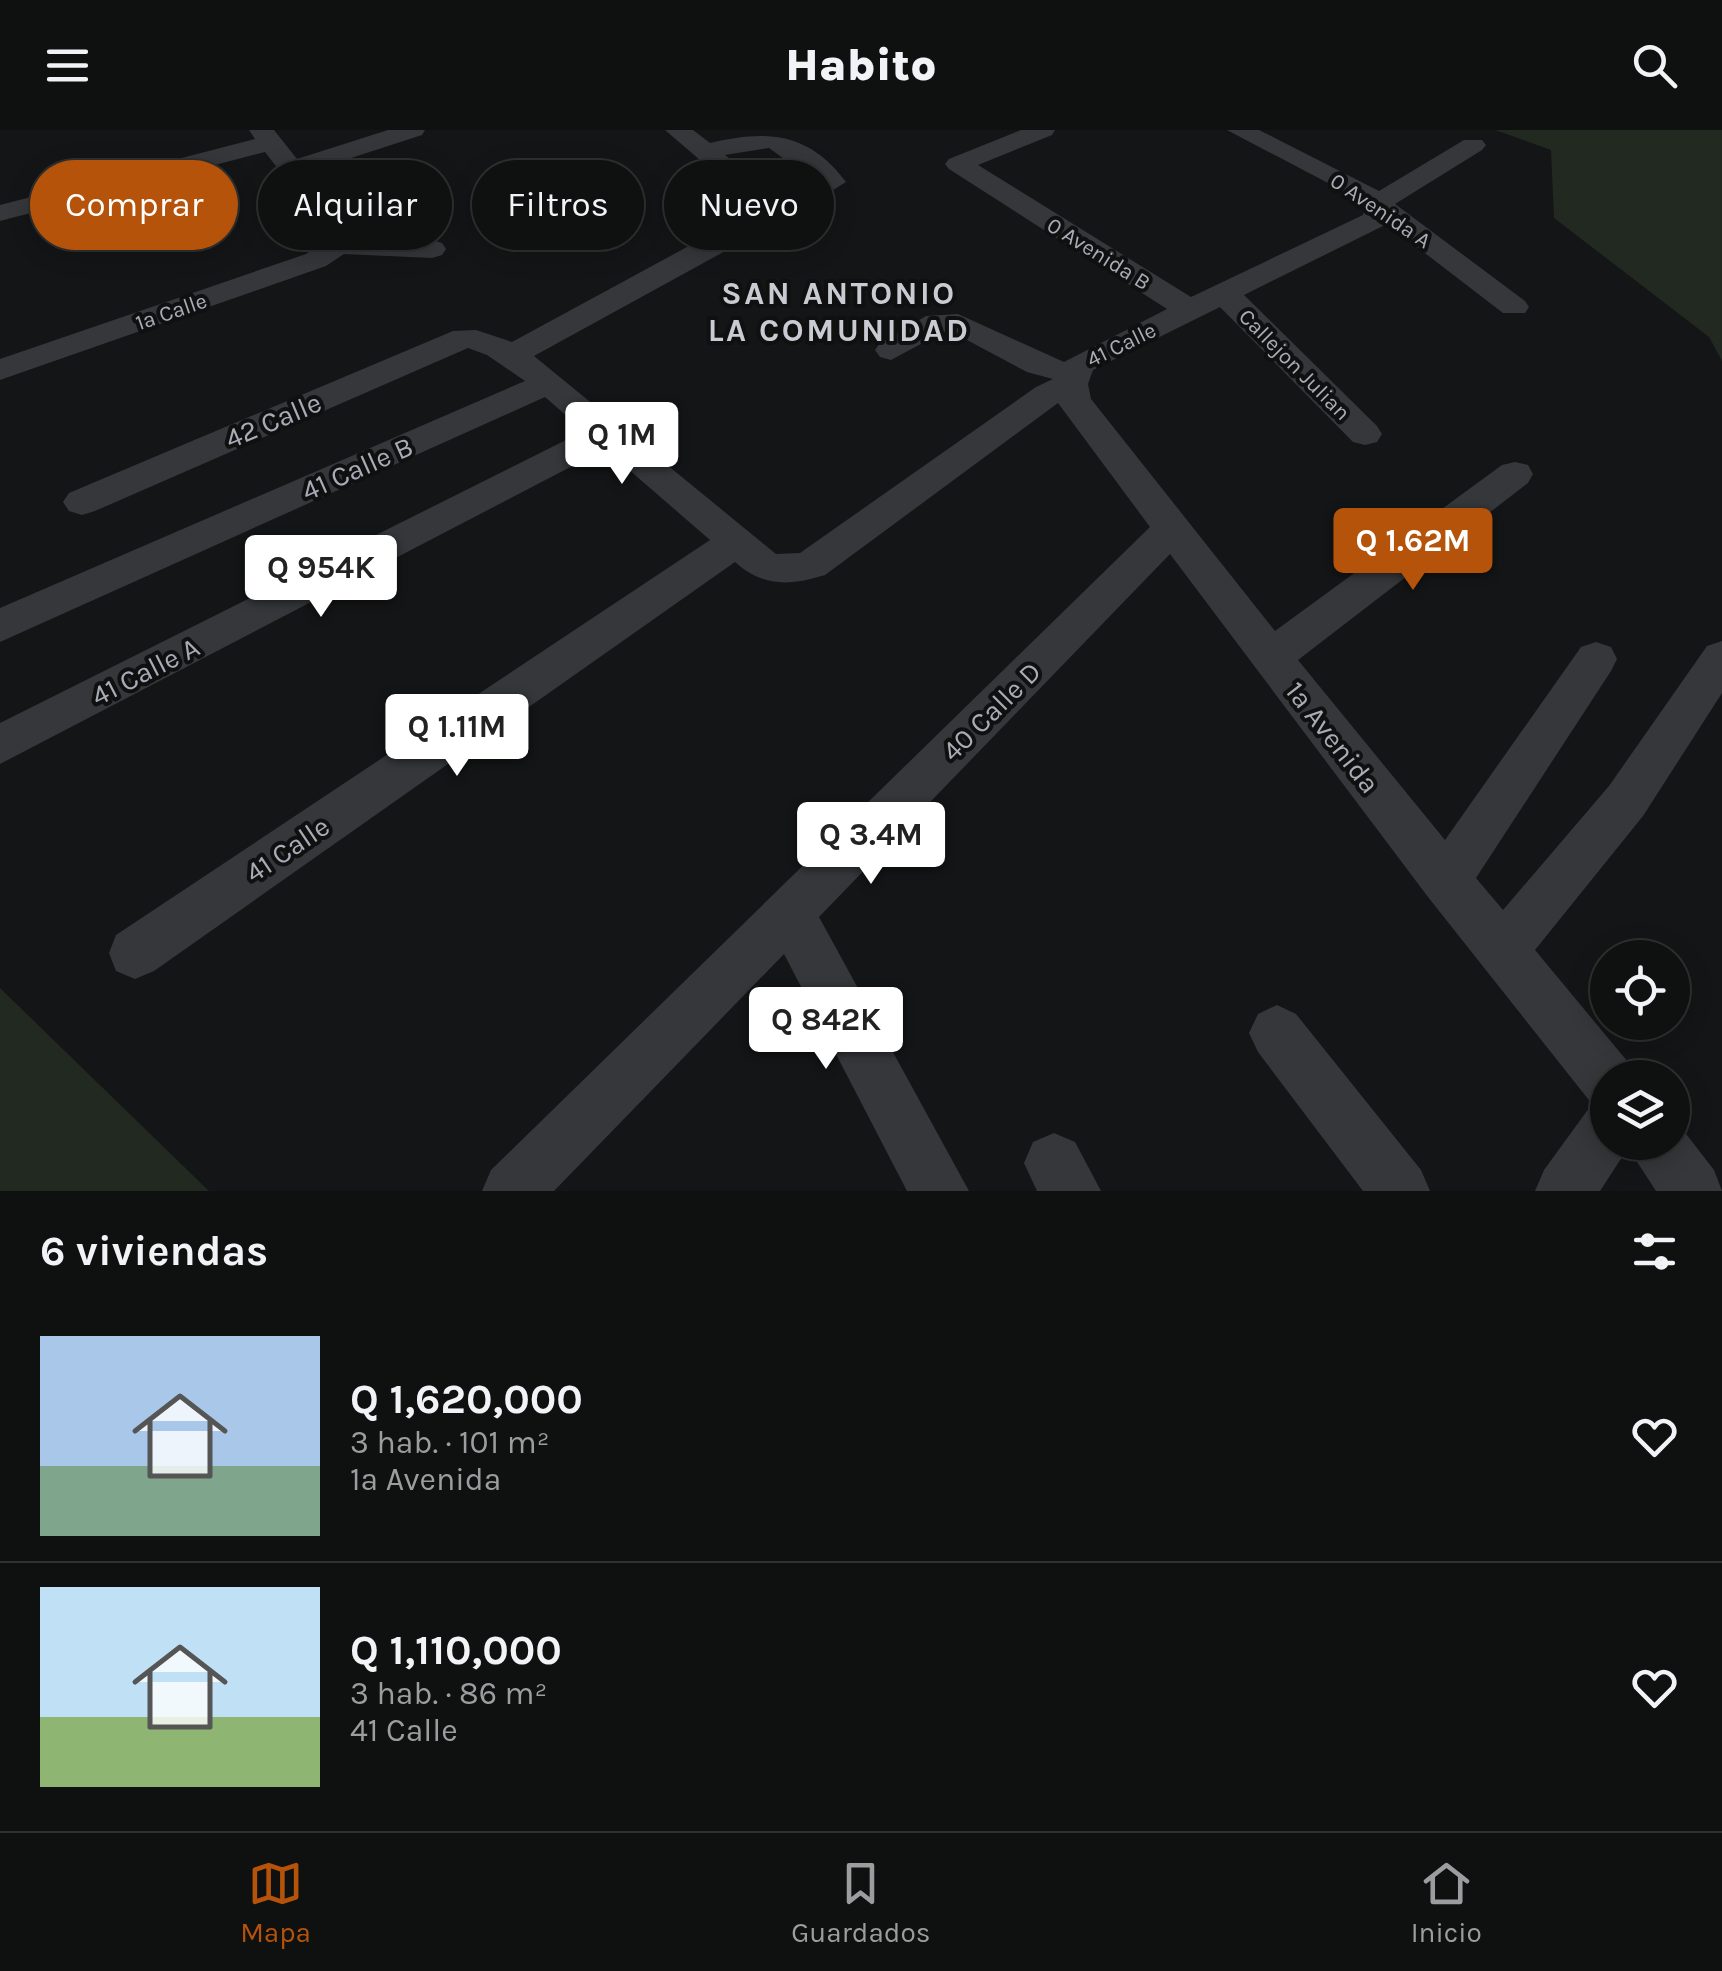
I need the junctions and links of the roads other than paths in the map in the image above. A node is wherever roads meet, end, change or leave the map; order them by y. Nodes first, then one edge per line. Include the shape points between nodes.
1 (413, 130) edge
2 (677, 130) edge
3 (1043, 130) edge
4 (1238, 130) edge
5 (265, 137) edge
6 (1473, 145) dead end
7 (706, 152) junction
8 (284, 160) edge
9 (319, 160) edge
10 (806, 160) edge
11 (1378, 203) junction
12 (0, 212) edge
13 (331, 250) edge
14 (1224, 293) junction
15 (1514, 306) dead end
16 (1190, 310) junction
17 (891, 350) dead end
18 (511, 356) junction
19 (0, 370) edge
20 (1072, 380) junction
21 (549, 383) junction
22 (610, 432) junction
23 (1364, 434) dead end
24 (1515, 474) dead end
25 (82, 502) dead end
26 (1173, 528) junction
27 (736, 542) junction
28 (0, 626) edge
29 (1271, 657) junction
30 (1722, 658) edge
31 (1596, 659) dead end
32 (0, 745) edge
33 (1446, 880) junction
34 (790, 912) junction
35 (1502, 950) junction
36 (135, 953) dead end
37 (1276, 1033) dead end
38 (1590, 1060) edge
39 (1590, 1153) edge
40 (1669, 1160) edge
41 (512, 1191) edge
42 (939, 1191) edge
43 (1400, 1191) edge
44 (1565, 1191) edge
45 (1693, 1191) edge

1 - 9 street
2 - 7 street
3 - 16 street, 0 Avenida B via 958,164
4 - 11 street, 0 Avenida A
5 - 8 street
5 - 12 street
6 - 11 street, 41 Calle
7 - 10 street via 764,134
7 - 18 street via 764,198 770,210 759,222
11 - 14 street, 41 Calle via 1376,219
11 - 15 street, 0 Avenida A
13 - 19 street, 1a Calle
14 - 16 street, 41 Calle
14 - 23 street, Callejon Julian
16 - 20 street, 41 Calle via 1079,364
17 - 20 street via 937,324 958,323
18 - 21 street
18 - 25 street, 42 Calle via 485,340 464,338
20 - 26 street, 1a Avenida via 1074,401
20 - 27 street, 41 Calle via 811,564 766,566
21 - 22 street
21 - 28 street, 41 Calle B
22 - 27 street
22 - 32 street, 41 Calle A
24 - 29 street
26 - 29 street, 1a Avenida
26 - 34 street, 40 Calle D
27 - 36 street, 41 Calle
29 - 33 street, 1a Avenida
30 - 35 street via 1626,801
31 - 33 street
33 - 35 street, 1a Avenida
34 - 41 street, 40 Calle D
34 - 42 street
35 - 38 street, 1a Avenida
37 - 43 street
39 - 44 street
40 - 45 street

